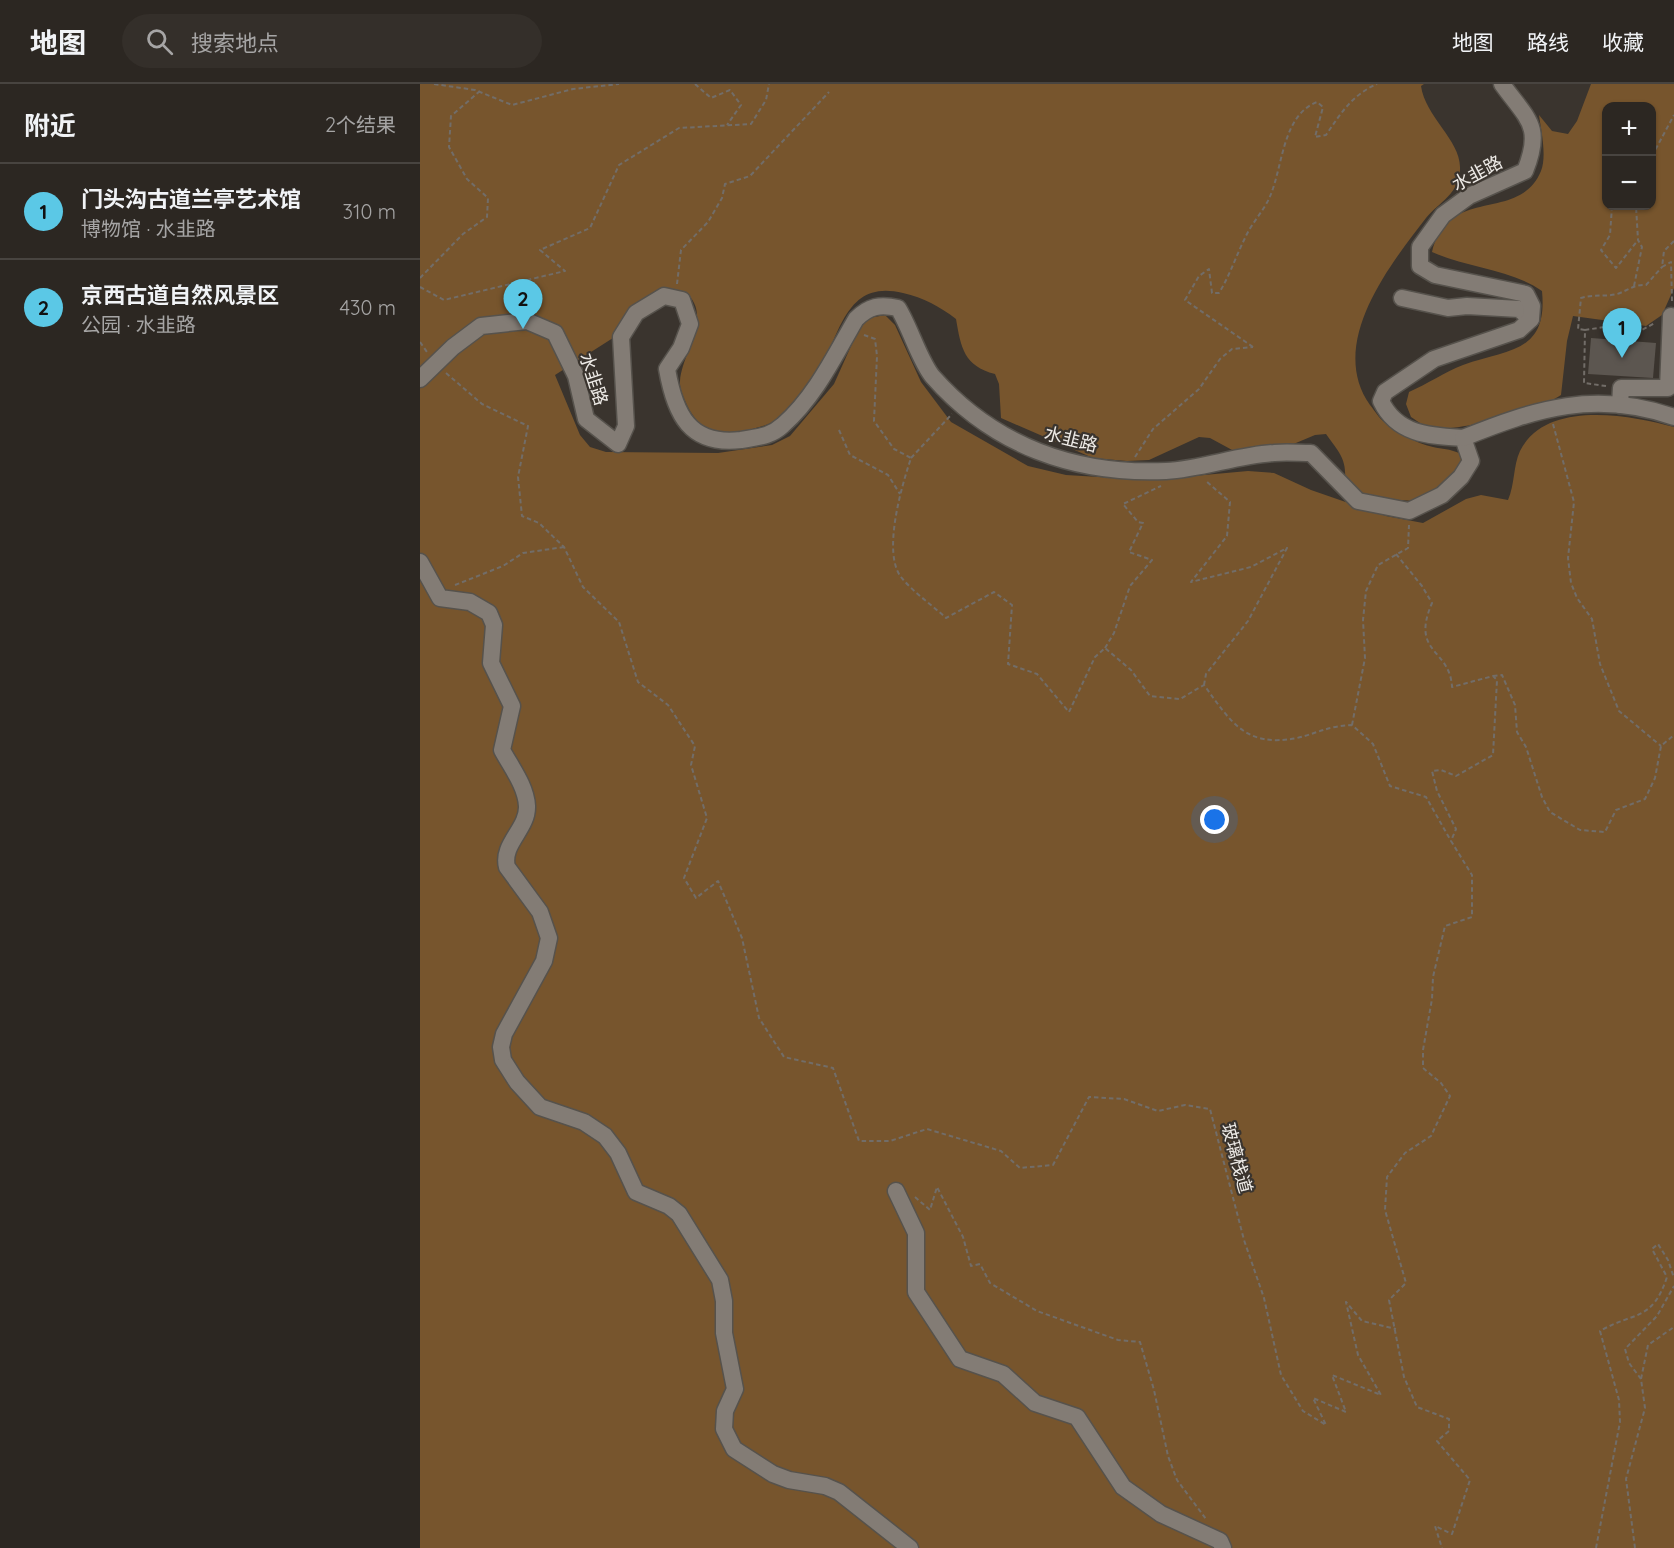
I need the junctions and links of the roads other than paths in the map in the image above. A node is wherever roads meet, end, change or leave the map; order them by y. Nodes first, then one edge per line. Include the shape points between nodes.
1 (1502, 84) edge
2 (1402, 298) dead end
3 (1671, 316) road end
4 (1531, 319) junction
5 (420, 379) edge
6 (1620, 405) junction
7 (1674, 417) edge
8 (1463, 438) junction
9 (420, 562) edge
10 (903, 1193) road end
11 (1222, 1545) edge
12 (910, 1548) edge

1 - 4 street, 水韭路 via 1529,122 1535,140 1525,171 1469,196 1443,215 1419,247 1419,266 1435,275 1526,294 1532,306
2 - 4 street via 1448,308 1519,309
3 - 6 street via 1668,388 1620,388
4 - 8 street via 1519,330 1434,359 1385,392 1381,401 1399,424 1423,436
5 - 8 street, 水韭路 via 481,326 527,321 555,333 576,376 586,419 618,444 626,426 621,336 636,312 664,296 682,300 690,324 667,369 671,393 686,423 702,437 721,442 764,438 783,426 807,400 865,310 883,304 898,308 931,375 961,403 1021,446 1063,460 1128,470 1168,471 1274,453 1311,453 1358,501 1409,511 1442,495 1461,477 1471,461
6 - 7 street via 1643,406
6 - 8 street via 1588,403 1521,414
9 - 12 street via 440,598 470,602 489,613 494,625 491,663 512,706 502,750 523,788 527,807 505,860 540,912 549,938 544,961 504,1034 503,1060 540,1107 584,1122 605,1136 618,1153 636,1192 678,1214 712,1263 724,1301 724,1333 735,1389 725,1412 724,1429 734,1449 789,1480 839,1492
10 - 11 street via 916,1233 916,1292 960,1359 1003,1374 1035,1402 1077,1417 1123,1487 1161,1514

